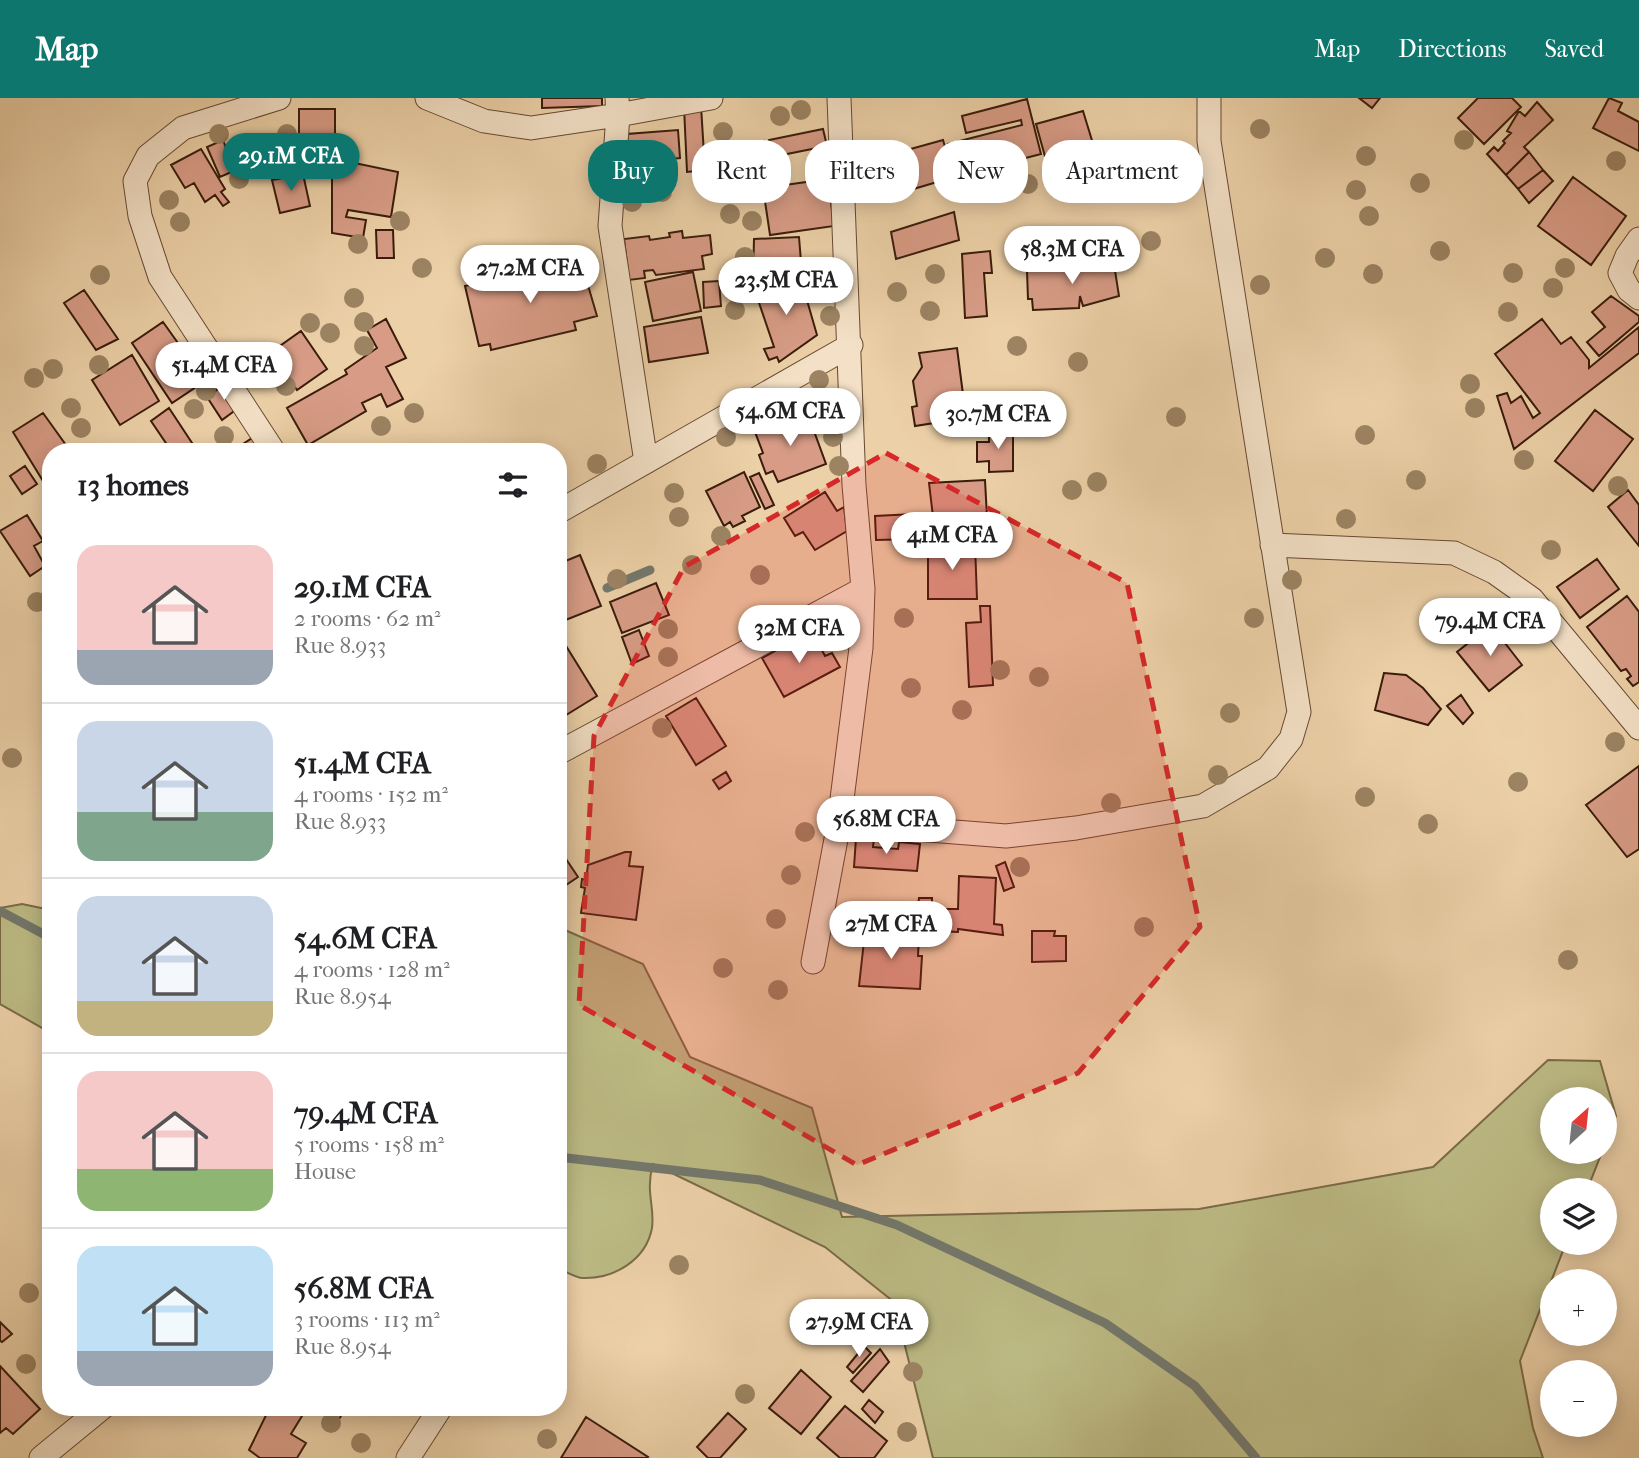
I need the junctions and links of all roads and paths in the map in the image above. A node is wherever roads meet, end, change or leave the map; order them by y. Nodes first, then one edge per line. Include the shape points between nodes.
1 (279, 98) edge
2 (426, 98) edge
3 (711, 98) edge
4 (839, 98) edge
5 (1209, 98) edge
6 (618, 106) edge
7 (1639, 239) edge
8 (1639, 299) edge
9 (851, 345) junction
10 (268, 443) edge
11 (646, 462) junction
12 (567, 507) edge
13 (1272, 545) junction
14 (863, 589) junction
15 (1639, 728) edge
16 (567, 748) edge
17 (839, 823) junction
18 (813, 962) dead end
19 (92, 1416) edge
20 (435, 1416) edge
21 (41, 1458) edge
22 (408, 1458) edge

1 - 10 street via 183,128 148,156 135,181 140,216 160,277
2 - 6 street via 484,121 531,128
3 - 6 street
4 - 9 street
5 - 13 street via 1209,141
6 - 11 street via 610,226
7 - 8 street via 1620,273
9 - 11 street
9 - 14 street via 854,485
11 - 12 street
13 - 15 street via 1454,553 1494,572 1532,599
13 - 17 street via 1299,712 1292,739 1268,768 1203,806 1076,828 1006,835
14 - 16 street
14 - 17 street via 861,649
17 - 18 street
19 - 21 street
20 - 22 street

